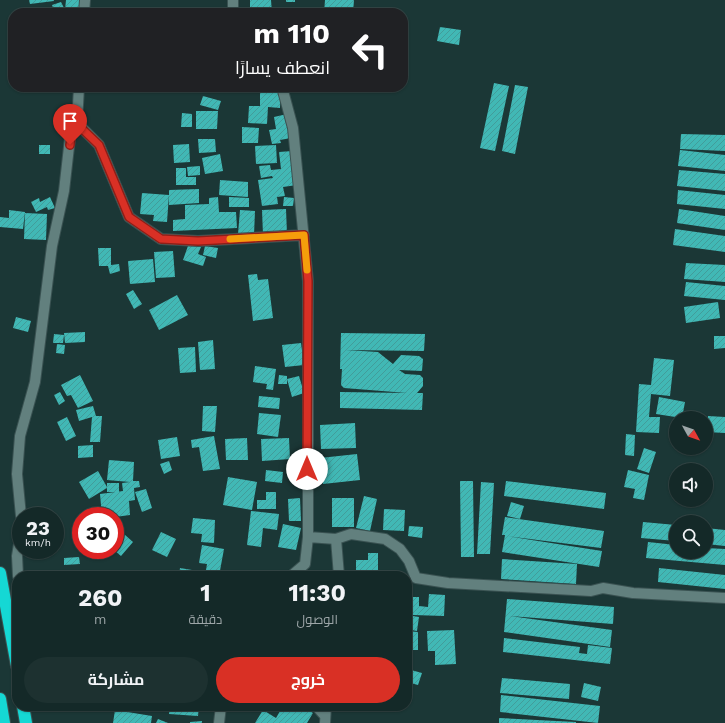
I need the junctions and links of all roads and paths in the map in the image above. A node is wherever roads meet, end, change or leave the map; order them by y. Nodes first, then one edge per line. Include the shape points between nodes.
1 (79, 92) edge
2 (283, 92) edge
3 (76, 123) junction
4 (304, 235) junction
5 (20, 507) edge
6 (308, 537) junction
7 (336, 539) junction
8 (17, 559) edge
9 (305, 564) junction
10 (18, 571) edge
11 (297, 571) edge
12 (305, 571) edge
13 (339, 571) edge
14 (0, 573) edge
15 (725, 598) edge
16 (12, 638) edge
17 (0, 699) edge
18 (24, 711) edge
19 (220, 711) edge
20 (4, 723) edge
21 (26, 723) edge
22 (219, 723) edge

1 - 3 street
2 - 4 street via 293,128
3 - 4 street via 99,145 129,217 161,239 198,241
3 - 5 street via 72,129 64,190 52,246 35,382 20,436 17,474
4 - 6 street via 308,281
6 - 7 street
6 - 9 street
7 - 13 street
7 - 15 street via 351,534 385,539 400,549 409,561 416,578 448,583 591,591 602,588 634,593
8 - 10 street
9 - 11 street
9 - 12 street
14 - 16 highway
17 - 20 highway
18 - 21 highway
19 - 22 street

